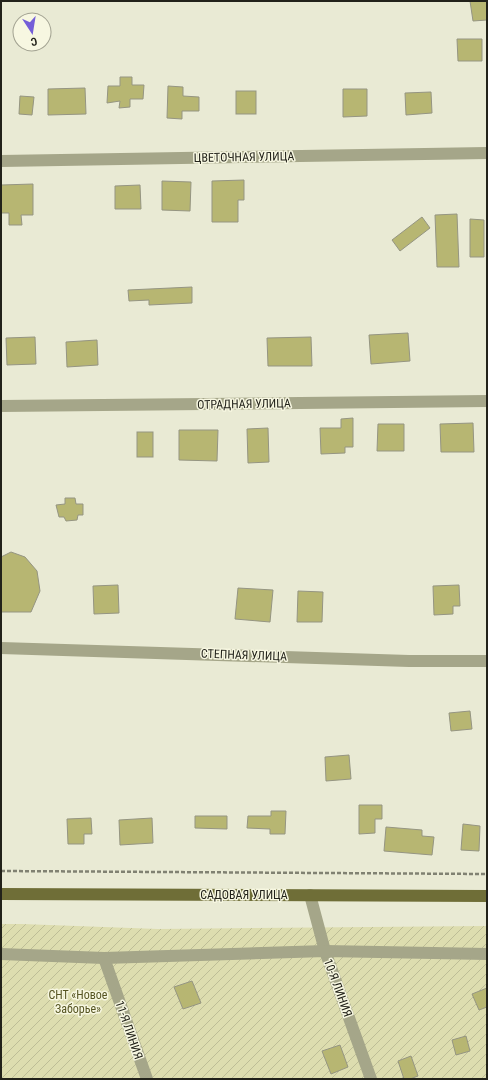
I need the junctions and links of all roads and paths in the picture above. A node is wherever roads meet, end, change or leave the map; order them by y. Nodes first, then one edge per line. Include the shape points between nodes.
1 (487, 153) edge
2 (1, 161) edge
3 (487, 401) edge
4 (1, 406) edge
5 (1, 648) edge
6 (487, 661) edge
7 (1, 871) edge
8 (487, 874) edge
9 (1, 894) edge
10 (310, 895) junction
11 (487, 896) edge
12 (325, 951) junction
13 (1, 954) edge
14 (487, 954) edge
15 (104, 958) junction
16 (147, 1079) edge
17 (371, 1079) edge

1 - 2 street, ЦВЕТОЧНАЯ УЛИЦА
3 - 4 street, ОТРАДНАЯ УЛИЦА
5 - 6 street, СТЕПНАЯ УЛИЦА via 409,661
7 - 8 path
9 - 10 main road, САДОВАЯ УЛИЦА
10 - 11 main road, САДОВАЯ УЛИЦА
10 - 12 street, 10-Я ЛИНИЯ
12 - 14 street
12 - 15 street
12 - 17 street, 10-Я ЛИНИЯ
13 - 15 street
15 - 16 street, 11-Я ЛИНИЯ

